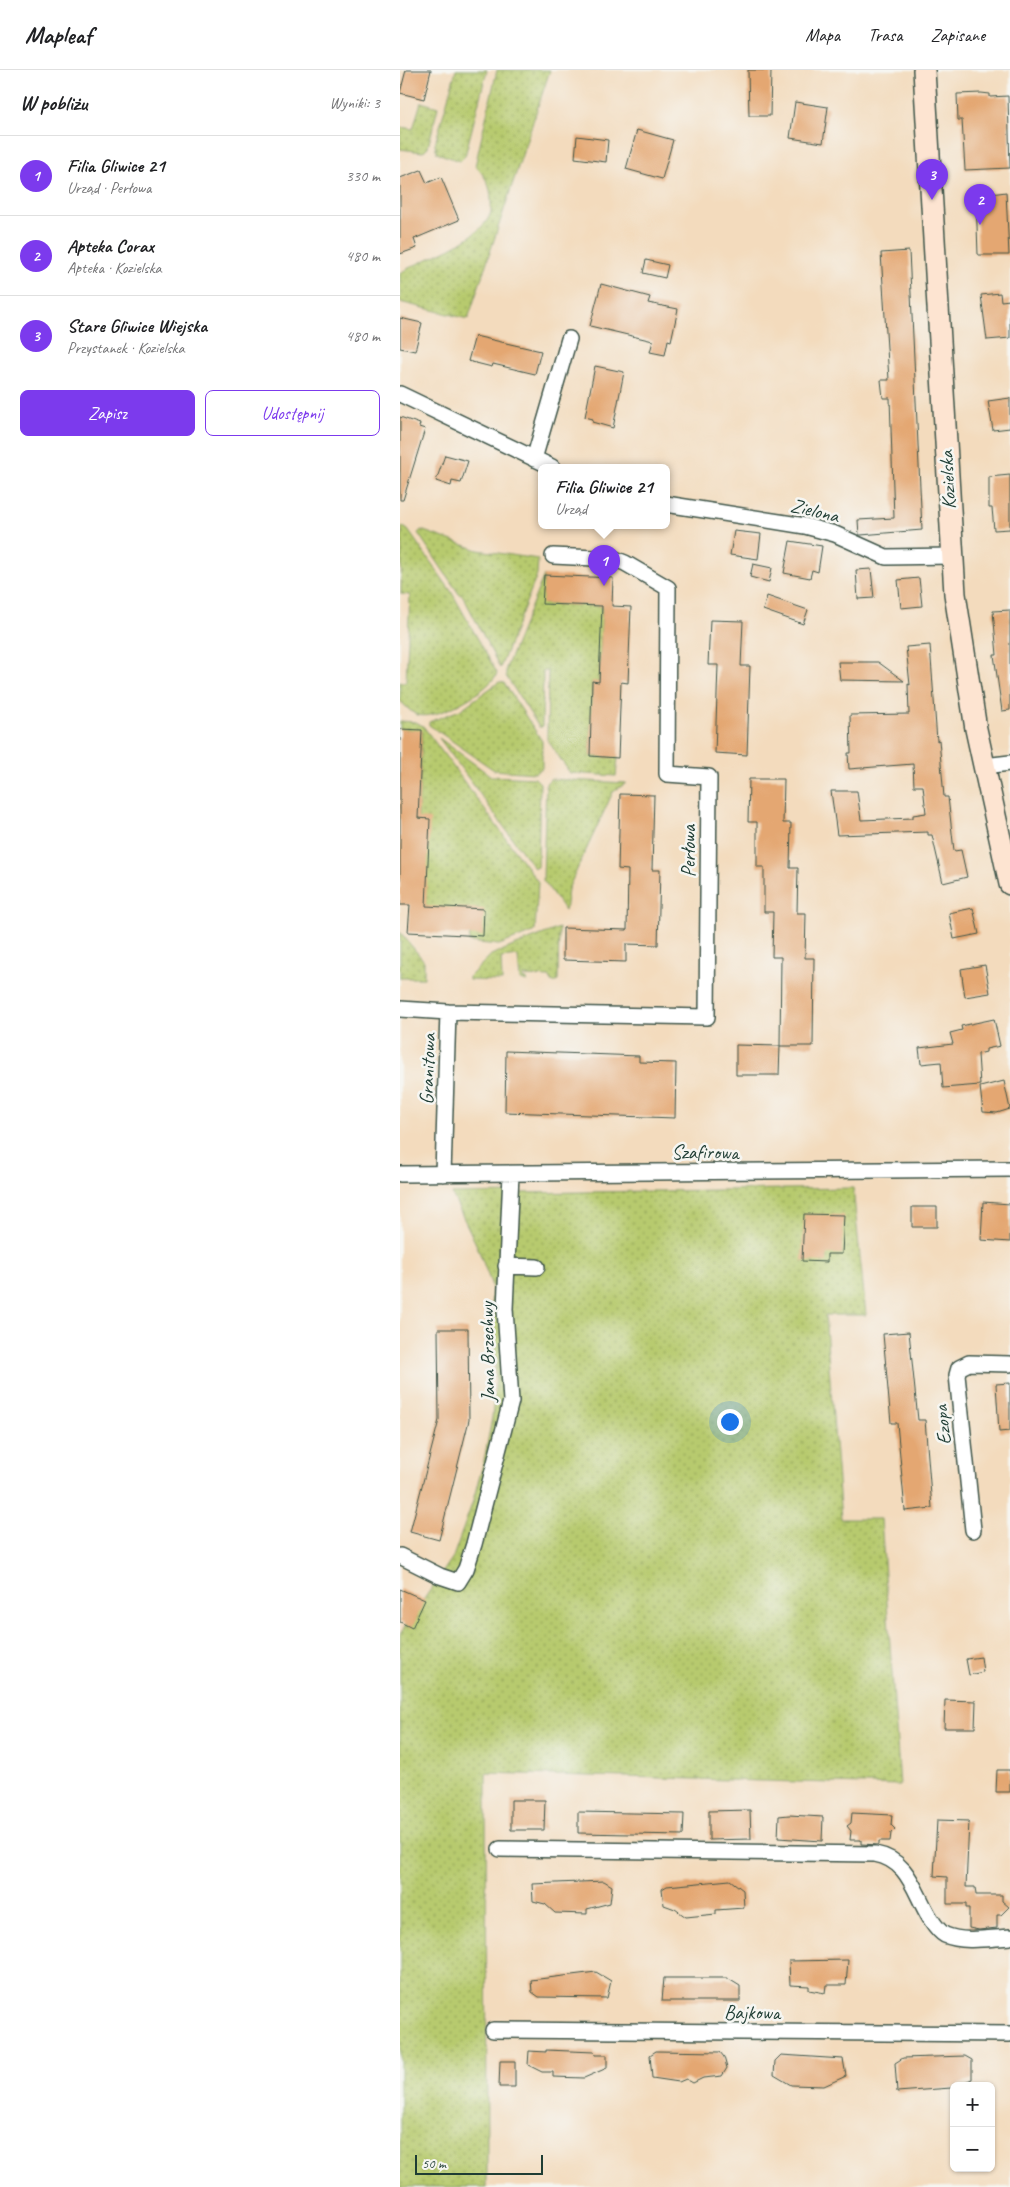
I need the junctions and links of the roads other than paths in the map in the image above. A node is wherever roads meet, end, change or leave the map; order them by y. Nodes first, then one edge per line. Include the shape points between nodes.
1 (924, 70) edge
2 (569, 339) dead end
3 (400, 394) edge
4 (534, 459) junction
5 (545, 464) edge
6 (670, 505) edge
7 (553, 556) dead end
8 (952, 556) junction
9 (1010, 763) edge
10 (984, 766) junction
11 (1010, 884) edge
12 (400, 1009) edge
13 (448, 1012) junction
14 (1010, 1169) edge
15 (400, 1174) edge
16 (442, 1174) junction
17 (511, 1174) junction
18 (506, 1266) junction
19 (536, 1267) dead end
20 (1010, 1364) edge
21 (973, 1530) dead end
22 (400, 1556) edge
23 (500, 1849) dead end
24 (1010, 1937) edge
25 (493, 2030) dead end
26 (1010, 2034) edge

1 - 8 street, Kozielska
2 - 4 street
3 - 4 street
4 - 5 street
6 - 8 street, Zielona via 805,526 835,534 886,557
7 - 13 street, Perłowa via 615,559 668,588 667,774 709,777 707,1017
8 - 10 street, Kozielska via 965,668
9 - 10 street
10 - 11 street, Kozielska
12 - 13 street, Granitowa
13 - 16 street, Granitowa
14 - 17 street, Szafirowa
15 - 16 street, Szafirowa
16 - 17 street, Szafirowa
17 - 18 street, Jana Brzechwy
18 - 19 street
18 - 22 street, Jana Brzechwy via 504,1309 511,1401 466,1568 458,1582
20 - 21 street, Ezopa via 969,1363 959,1368
23 - 24 street via 888,1856 897,1861 906,1873 935,1927 943,1934 962,1938
25 - 26 street, Bajkowa

